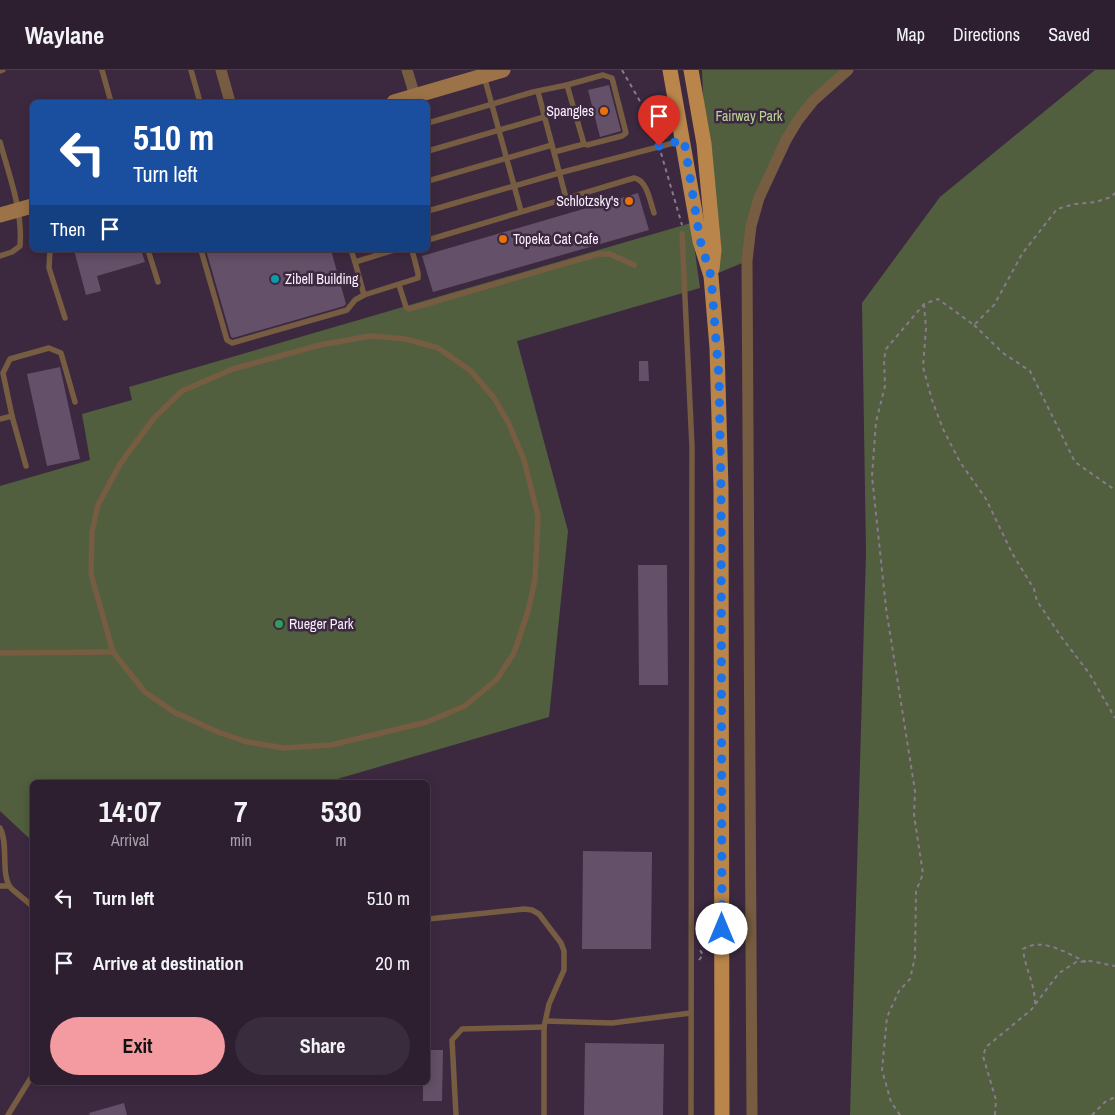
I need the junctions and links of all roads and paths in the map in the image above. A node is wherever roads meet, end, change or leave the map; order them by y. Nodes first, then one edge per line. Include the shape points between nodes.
1 (102, 70) edge
2 (191, 70) edge
3 (221, 70) edge
4 (407, 70) edge
5 (670, 70) edge
6 (691, 70) edge
7 (848, 70) edge
8 (496, 72) edge
9 (568, 85) junction
10 (538, 92) junction
11 (415, 96) junction
12 (110, 100) edge
13 (199, 100) edge
14 (229, 100) edge
15 (401, 100) edge
16 (492, 104) junction
17 (544, 117) junction
18 (430, 122) edge
19 (499, 129) junction
20 (684, 140) junction
21 (0, 142) edge
22 (584, 144) junction
23 (553, 149) junction
24 (430, 150) edge
25 (506, 158) junction
26 (559, 173) junction
27 (430, 180) edge
28 (514, 186) junction
29 (1115, 193) edge
30 (566, 198) junction
31 (30, 207) edge
32 (18, 210) junction
33 (430, 210) edge
34 (521, 211) junction
35 (654, 213) dead end
36 (0, 215) edge
37 (682, 234) dead end
38 (430, 239) edge
39 (50, 252) edge
40 (149, 252) edge
41 (202, 252) edge
42 (352, 252) edge
43 (388, 252) edge
44 (412, 252) edge
45 (0, 256) edge
46 (355, 262) junction
47 (634, 265) dead end
48 (711, 276) junction
49 (158, 282) dead end
50 (398, 285) junction
51 (364, 295) junction
52 (924, 304) junction
53 (65, 318) dead end
54 (974, 326) junction
55 (75, 402) dead end
56 (12, 416) junction
57 (0, 419) edge
58 (26, 466) dead end
59 (1115, 490) edge
60 (113, 652) junction
61 (0, 653) edge
62 (1115, 718) edge
63 (0, 828) edge
64 (0, 886) edge
65 (9, 886) junction
66 (30, 904) edge
67 (430, 918) edge
68 (1086, 962) junction
69 (1115, 966) edge
70 (1035, 1004) junction
71 (691, 1013) junction
72 (545, 1024) junction
73 (30, 1079) edge
74 (1115, 1097) edge
75 (8, 1115) edge
76 (456, 1115) edge
77 (544, 1115) edge
78 (691, 1115) edge
79 (722, 1115) edge
80 (752, 1115) edge
81 (900, 1115) edge
82 (995, 1115) edge
83 (1092, 1115) edge

1 - 12 lane
2 - 13 lane
3 - 14 street
4 - 11 street
5 - 20 main road
6 - 48 main road via 701,124 714,250
7 - 80 street via 813,101 791,130 759,198 749,239
8 - 11 main road
8 - 16 lane
9 - 10 lane
9 - 22 lane
9 - 22 lane via 604,75 612,78 626,133
10 - 16 lane
10 - 17 lane
11 - 15 main road
16 - 18 lane
16 - 19 lane
17 - 19 lane
17 - 23 lane
19 - 24 lane
19 - 25 lane
20 - 26 lane
20 - 48 main road via 700,240
21 - 32 lane
22 - 23 lane
23 - 25 lane
23 - 26 lane
25 - 27 lane
25 - 28 lane
26 - 28 lane
26 - 30 lane
28 - 33 lane
28 - 34 lane
29 - 54 path via 1096,202 1058,209 1022,254 994,305
30 - 34 lane
30 - 35 lane via 634,178 643,182
31 - 32 main road
32 - 36 main road
32 - 45 lane via 20,246
34 - 38 lane
37 - 71 lane via 692,447
39 - 53 lane via 49,268
40 - 49 lane
41 - 51 lane via 227,340 232,343 347,310
42 - 46 lane
43 - 46 lane
44 - 50 lane via 418,278
46 - 51 lane
47 - 50 lane via 610,254 598,254 409,308 406,308
48 - 79 main road via 718,356 721,488
50 - 51 lane
52 - 54 path via 938,299
52 - 62 path via 923,367 943,430 986,499 1034,589 1037,601 1089,673
52 - 81 path via 886,349 885,386 876,422 872,476 886,608 915,791 914,815 922,874 916,891 915,957 910,979 899,991 886,1017 882,1070 891,1102
54 - 59 path via 1003,354 1030,372 1075,462
55 - 56 lane via 61,353 49,348 10,359 6,366 3,373
56 - 57 lane
56 - 58 lane
60 - 60 lane via 145,692 174,712 247,742 284,748 331,745 427,722 465,706 497,680 514,652 535,580 538,516 524,460 494,398 471,370 438,348 406,339 370,336 320,345 233,369 182,391 154,418 120,464 98,505 92,532 91,574
60 - 61 lane
63 - 65 lane
64 - 65 lane
65 - 66 lane
67 - 72 lane via 524,908 539,914 564,951 564,970 549,1004
68 - 69 path
68 - 70 path via 1076,962 1058,972
68 - 70 path via 1051,946 1030,945 1022,949 1035,990
70 - 82 path via 986,1047 983,1056 996,1100
71 - 72 lane via 612,1023
71 - 78 lane
72 - 76 lane via 462,1029 452,1040
72 - 77 lane
73 - 75 lane
74 - 83 path via 1104,1102

